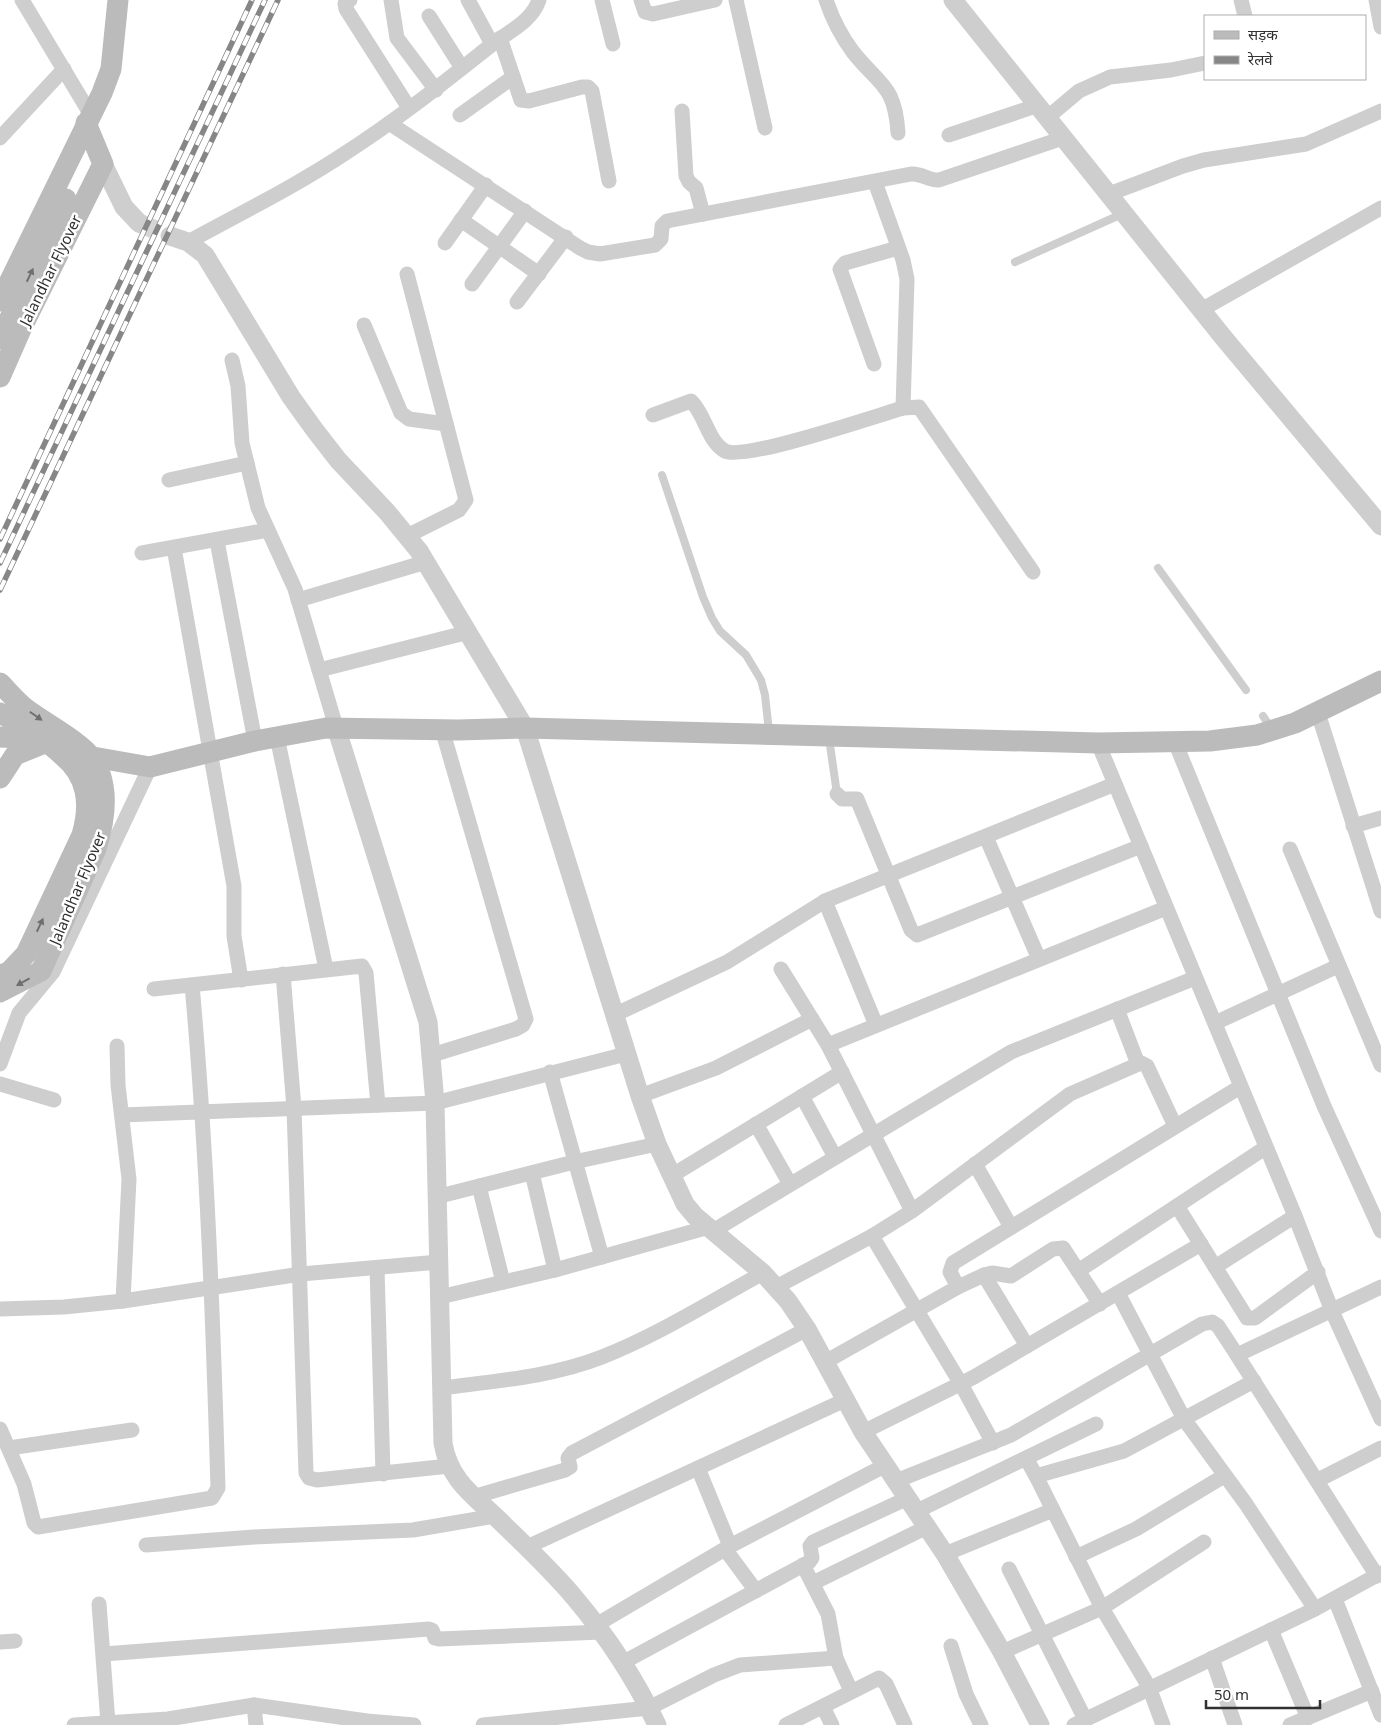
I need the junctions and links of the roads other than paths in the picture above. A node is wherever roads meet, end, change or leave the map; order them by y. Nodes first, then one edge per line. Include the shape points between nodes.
1 (22, 0) edge
2 (118, 0) edge
3 (350, 0) edge
4 (391, 0) edge
5 (468, 0) edge
6 (538, 0) edge
7 (602, 0) edge
8 (641, 0) edge
9 (715, 0) edge
10 (736, 0) edge
11 (826, 0) edge
12 (953, 0) edge
13 (1241, 0) edge
14 (1376, 0) edge
15 (1245, 15) edge
16 (429, 16) dead end
17 (1375, 24) edge
18 (496, 41) junction
19 (613, 44) dead end
20 (1204, 63) edge
21 (462, 68) junction
22 (64, 69) junction
23 (513, 77) junction
24 (436, 90) junction
25 (410, 108) junction
26 (682, 110) dead end
27 (1043, 111) junction
28 (1381, 111) edge
29 (460, 115) dead end
30 (389, 123) junction
31 (90, 126) junction
32 (765, 128) dead end
33 (898, 133) dead end
34 (949, 135) dead end
35 (0, 136) edge
36 (1063, 138) junction
37 (103, 164) junction
38 (609, 181) dead end
39 (875, 182) junction
40 (486, 186) junction
41 (1109, 194) junction
42 (1381, 208) edge
43 (525, 211) junction
44 (1124, 213) junction
45 (703, 214) junction
46 (461, 220) junction
47 (139, 223) tunnel mouth
48 (566, 237) junction
49 (179, 239) joint
50 (444, 243) dead end
51 (499, 247) junction
52 (898, 248) junction
53 (1015, 262) dead end
54 (407, 274) dead end
55 (539, 274) junction
56 (472, 284) dead end
57 (517, 302) dead end
58 (1201, 310) junction
59 (10, 316) edge
60 (364, 325) dead end
61 (0, 339) edge
62 (232, 360) dead end
63 (874, 364) dead end
64 (0, 377) edge
65 (903, 408) junction
66 (653, 415) dead end
67 (446, 424) junction
68 (247, 463) junction
69 (662, 475) dead end
70 (169, 480) dead end
71 (1381, 526) edge
72 (268, 530) junction
73 (407, 536) junction
74 (217, 541) junction
75 (174, 548) junction
76 (142, 553) dead end
77 (426, 562) junction
78 (1158, 568) dead end
79 (1033, 572) dead end
80 (298, 600) junction
81 (469, 632) junction
82 (319, 670) junction
83 (1381, 681) edge
84 (0, 683) edge
85 (1246, 690) dead end
86 (0, 713) edge
87 (1318, 713) junction
88 (20, 725) junction
89 (336, 727) junction
90 (525, 728) junction
91 (442, 730) junction
92 (770, 734) junction
93 (828, 736) junction
94 (0, 737) edge
95 (277, 737) junction
96 (49, 741) junction
97 (255, 741) junction
98 (1175, 742) junction
99 (1098, 743) junction
100 (0, 748) edge
101 (211, 751) junction
102 (150, 767) junction
103 (0, 778) edge
104 (1115, 784) junction
105 (837, 794) joint
106 (1381, 818) edge
107 (1353, 826) junction
108 (986, 837) junction
109 (1140, 846) junction
110 (1290, 849) dead end
111 (888, 875) junction
112 (1012, 898) junction
113 (825, 902) junction
114 (1166, 908) junction
115 (1381, 911) edge
116 (1039, 959) junction
117 (1338, 966) junction
118 (781, 968) dead end
119 (326, 970) junction
120 (283, 974) junction
121 (0, 975) edge
122 (1195, 978) junction
123 (241, 980) junction
124 (192, 985) junction
125 (154, 989) dead end
126 (0, 992) edge
127 (1278, 995) junction
128 (1117, 1009) junction
129 (614, 1014) junction
130 (812, 1019) junction
131 (1215, 1023) junction
132 (876, 1025) junction
133 (828, 1045) junction
134 (117, 1046) dead end
135 (626, 1054) junction
136 (432, 1055) junction
137 (0, 1064) edge
138 (1138, 1064) junction
139 (1381, 1065) edge
140 (550, 1072) junction
141 (842, 1072) junction
142 (0, 1084) edge
143 (1240, 1087) junction
144 (640, 1096) junction
145 (802, 1096) junction
146 (54, 1100) dead end
147 (435, 1103) junction
148 (378, 1105) junction
149 (294, 1108) junction
150 (203, 1111) junction
151 (122, 1115) junction
152 (756, 1124) junction
153 (1175, 1126) junction
154 (873, 1134) junction
155 (657, 1144) junction
156 (1265, 1148) junction
157 (835, 1157) junction
158 (574, 1162) junction
159 (975, 1164) junction
160 (532, 1173) junction
161 (671, 1176) junction
162 (790, 1184) junction
163 (479, 1186) junction
164 (436, 1197) junction
165 (1177, 1206) junction
166 (912, 1211) junction
167 (1295, 1216) junction
168 (1011, 1227) junction
169 (711, 1229) junction
170 (1381, 1231) edge
171 (872, 1236) junction
172 (1201, 1244) junction
173 (602, 1257) junction
174 (439, 1262) junction
175 (1215, 1267) junction
176 (377, 1268) junction
177 (555, 1270) junction
178 (1078, 1271) junction
179 (1318, 1272) junction
180 (763, 1273) junction
181 (301, 1274) junction
182 (984, 1274) junction
183 (503, 1282) junction
184 (776, 1287) junction
185 (958, 1287) junction
186 (1381, 1287) edge
187 (212, 1288) junction
188 (1118, 1293) junction
189 (440, 1297) junction
190 (123, 1301) junction
191 (1100, 1304) junction
192 (0, 1309) edge
193 (917, 1311) junction
194 (1332, 1311) junction
195 (807, 1330) junction
196 (1027, 1346) junction
197 (1150, 1354) junction
198 (1237, 1354) junction
199 (825, 1362) junction
200 (1254, 1381) junction
201 (961, 1384) junction
202 (442, 1388) junction
203 (845, 1400) junction
204 (1184, 1419) junction
205 (1381, 1419) edge
206 (1096, 1424) dead end
207 (0, 1429) edge
208 (132, 1430) dead end
209 (863, 1432) junction
210 (993, 1443) junction
211 (9, 1448) junction
212 (1381, 1448) edge
213 (1026, 1458) junction
214 (449, 1466) junction
215 (698, 1468) junction
216 (891, 1473) junction
217 (383, 1474) junction
218 (1036, 1476) junction
219 (1224, 1476) junction
220 (1318, 1480) junction
221 (473, 1497) junction
222 (912, 1504) junction
223 (1053, 1510) junction
224 (495, 1516) junction
225 (927, 1527) junction
226 (1204, 1542) dead end
227 (146, 1545) dead end
228 (527, 1547) junction
229 (727, 1548) junction
230 (945, 1554) junction
231 (1076, 1557) junction
232 (803, 1565) junction
233 (1009, 1569) dead end
234 (1379, 1574) edge
235 (813, 1583) junction
236 (756, 1591) junction
237 (1335, 1599) junction
238 (99, 1604) dead end
239 (1102, 1608) junction
240 (1315, 1609) junction
241 (598, 1628) junction
242 (1271, 1630) junction
243 (1042, 1634) junction
244 (951, 1646) dead end
245 (1002, 1652) junction
246 (104, 1654) junction
247 (836, 1658) junction
248 (1212, 1658) junction
249 (622, 1663) junction
250 (1150, 1687) junction
251 (851, 1691) junction
252 (1372, 1691) junction
253 (254, 1705) junction
254 (823, 1707) junction
255 (649, 1708) junction
256 (1381, 1715) edge
257 (307, 1718) edge
258 (1308, 1718) junction
259 (193, 1720) edge
260 (168, 1722) edge
261 (557, 1722) edge
262 (1079, 1722) edge
263 (108, 1723) junction
264 (367, 1723) edge
265 (74, 1725) edge
266 (256, 1725) edge
267 (414, 1725) edge
268 (492, 1725) edge
269 (657, 1725) edge
270 (786, 1725) edge
271 (832, 1725) edge
272 (905, 1725) edge
273 (981, 1725) edge
274 (1040, 1725) edge
275 (1163, 1725) edge
276 (1235, 1725) edge
277 (1290, 1725) edge

1 - 22 street
2 - 31 main road via 111,69
3 - 25 street via 345,4 346,9
4 - 24 street via 397,38
5 - 18 street
6 - 18 street via 537,6 523,22
7 - 19 street
8 - 9 street via 645,12 653,14
10 - 32 street
11 - 33 street via 838,30 853,52 886,86 897,114
12 - 27 street
13 - 15 street
14 - 17 street
16 - 21 street
18 - 21 street
18 - 23 street
20 - 27 street via 1110,77
21 - 24 street
22 - 31 street
22 - 35 street
23 - 29 street
23 - 38 street via 519,96 525,101 582,87 592,91
24 - 25 street
25 - 30 street
26 - 45 street via 686,176 696,188
27 - 34 street
27 - 36 street
28 - 41 street via 1306,144 1204,160
30 - 40 street
30 - 49 street via 323,168
31 - 37 main road
31 - 59 main road
36 - 39 street via 939,180 918,174
36 - 41 street
37 - 47 street via 124,207
37 - 59 main road, Jalandhar Flyover
39 - 45 street
39 - 52 street
40 - 43 street
40 - 46 street
41 - 44 street
42 - 58 street
43 - 48 street
43 - 51 street
44 - 53 lane
44 - 58 street
45 - 48 street via 664,222 661,239 655,245 594,254
46 - 50 street
46 - 51 street
48 - 55 street
49 - 73 street via 205,255 314,429
51 - 55 street
51 - 56 street
52 - 63 street via 840,268
52 - 65 street via 907,279
54 - 67 street
55 - 57 street
58 - 71 street
59 - 61 main road, Jalandhar Flyover
59 - 64 main road, Jalandhar Flyover
60 - 67 street via 401,413 410,419
62 - 68 street
65 - 66 street via 781,444 732,453 717,445 691,401
65 - 79 street via 913,406 923,410
67 - 73 street via 466,500 458,510
68 - 70 street
68 - 72 street via 258,508
69 - 92 lane via 712,618 720,631 746,655 761,680
72 - 74 street
72 - 80 street
73 - 77 street
74 - 75 street
74 - 97 street
75 - 76 street
75 - 101 street
77 - 80 street
77 - 81 street
78 - 85 lane
80 - 82 street
81 - 82 street
81 - 90 street
82 - 89 street
83 - 87 main road
84 -> 126 main road, Jalandhar Flyover via 23,707 81,746 96,764 104,786 105,810 96,849 41,971
86 - 88 main road
87 - 98 main road via 1268,723 1256,735
87 - 107 street
88 - 96 main road
88 - 100 main road
89 - 91 main road
89 - 95 main road
89 - 136 street via 426,1015
90 - 91 main road
90 - 92 main road
90 - 129 street
91 - 136 street via 526,1019 516,1029
92 - 93 main road
93 - 99 main road
93 - 105 lane
121 -> 94 main road, Jalandhar Flyover via 9,972 26,954 82,835 88,815 81,775 71,762 50,745 24,738
95 - 97 main road
95 - 119 street
96 - 102 main road via 76,754
96 - 103 main road via 15,755
97 - 101 main road
98 - 99 main road
98 - 127 street
99 - 104 street
101 - 102 main road
101 - 123 street via 234,886 234,936
102 - 137 street via 53,972 19,1014
104 - 108 street
104 - 109 street
105 - 111 street via 842,799 857,798
106 - 107 street
107 - 115 street
108 - 111 street
108 - 112 street
109 - 112 street
109 - 114 street
110 - 117 street
111 - 112 street via 911,930 917,935
111 - 113 street
112 - 116 street
113 - 129 street via 726,962
113 - 132 street
114 - 116 street
114 - 122 street
116 - 132 street
117 - 127 street
117 - 139 street
118 - 130 street
119 - 120 street
119 - 148 street via 365,968
120 - 123 street
120 - 149 street
122 - 128 street
122 - 131 street
123 - 124 street
124 - 125 street
124 - 150 street
127 - 131 street
127 - 170 street
128 - 138 street
128 - 154 street via 1011,1052
129 - 135 street
130 - 133 street
130 - 144 street via 716,1068
131 - 143 street
132 - 133 street
133 - 141 street
134 - 151 street
135 - 140 street
135 - 144 street
136 - 147 street
138 - 153 street via 1143,1062 1148,1066
138 - 159 street via 1070,1094
140 - 147 street
140 - 158 street
141 - 145 street
141 - 154 street
142 - 146 street
143 - 153 street
143 - 156 street
144 - 155 street
145 - 152 street
145 - 157 street
147 - 148 street
147 - 164 street
148 - 149 street
149 - 150 street
149 - 181 street
150 - 151 street
150 - 187 street
151 - 190 street via 129,1180
152 - 161 street
152 - 162 street
153 - 168 street
154 - 157 street
154 - 166 street
155 - 158 street
155 - 161 street
156 - 165 street
156 - 167 street
157 - 162 street
158 - 160 street
158 - 173 street
159 - 166 street
159 - 168 street
160 - 163 street
160 - 177 street
161 - 169 street via 685,1204
162 - 169 street
163 - 164 street
163 - 183 street
164 - 174 street
165 - 172 street
165 - 178 street
166 - 171 street
167 - 175 street
167 - 179 street
168 - 185 street via 951,1265 950,1272
169 - 173 street
169 - 180 street
171 - 184 street
171 - 193 street
172 - 175 street
172 - 188 street
173 - 177 street
174 - 176 street
174 - 189 street
175 - 179 street via 1244,1315 1251,1320
176 - 181 street
176 - 217 street
177 - 183 street
178 - 182 street via 1063,1248 1059,1247 1011,1276
178 - 191 street
179 - 194 street
180 - 184 street
180 - 202 street via 601,1357 529,1377
181 - 187 street
181 - 217 street via 308,1478
182 - 185 street
182 - 196 street
183 - 189 street
184 - 195 street
185 - 193 street
186 - 194 street
187 - 190 street
187 - 211 street via 218,1488 212,1498 38,1528
188 - 191 street
188 - 197 street
189 - 202 street
190 - 192 street
191 - 196 street
193 - 199 street
193 - 201 street
194 - 198 street
194 - 205 street
195 - 199 street
195 - 221 street via 572,1453 568,1458 570,1467 565,1470
196 - 201 street
197 - 198 street via 1207,1322 1218,1326
197 - 204 street
197 - 210 street via 1037,1421
198 - 200 street
199 - 203 street
200 - 204 street
200 - 220 street
201 - 209 street
201 - 210 street
202 - 214 street via 443,1443
203 - 209 street
203 - 215 street
204 - 218 street via 1124,1452
204 - 219 street
206 - 213 street
207 - 211 street
208 - 211 street
209 - 216 street
210 - 216 street
212 - 220 street
213 - 218 street
213 - 222 street
214 - 217 street
214 - 221 street
215 - 228 street
215 - 229 street
216 - 222 street
216 - 229 street
218 - 223 street
219 - 231 street via 1136,1529
219 - 240 street
220 - 234 street
221 - 224 street
222 - 225 street
222 - 232 street via 813,1542 810,1546 812,1558
223 - 230 street
223 - 231 street
224 - 227 street via 413,1530
224 - 228 street
225 - 230 street
225 - 235 street
226 - 239 street
228 - 241 street
229 - 236 street
229 - 241 street
230 - 245 street
231 - 239 street
232 - 235 street
232 - 236 street
233 - 243 street
234 - 237 street
235 - 247 street via 828,1614
236 - 249 street
237 - 240 street
237 - 252 street
238 - 246 street
239 - 243 street
239 - 250 street
240 - 242 street
241 - 246 street via 439,1639 429,1629
241 - 249 street
242 - 248 street
242 - 258 street
243 - 245 street
243 - 262 street
244 - 273 street via 966,1694
245 - 274 street
246 - 263 street
247 - 251 street
247 - 255 street via 740,1665 714,1674
248 - 250 street
248 - 276 street
249 - 255 street
250 - 262 street
250 - 275 street
251 - 254 street
251 - 272 street via 880,1678
252 - 256 street
252 - 258 street
253 - 257 street
253 - 259 street
253 - 266 street
254 - 270 street
254 - 271 street
255 - 261 street
255 - 269 street
257 - 264 street
258 - 277 street
259 - 260 street
260 - 263 street
261 - 268 street
263 - 265 street
264 - 267 street

